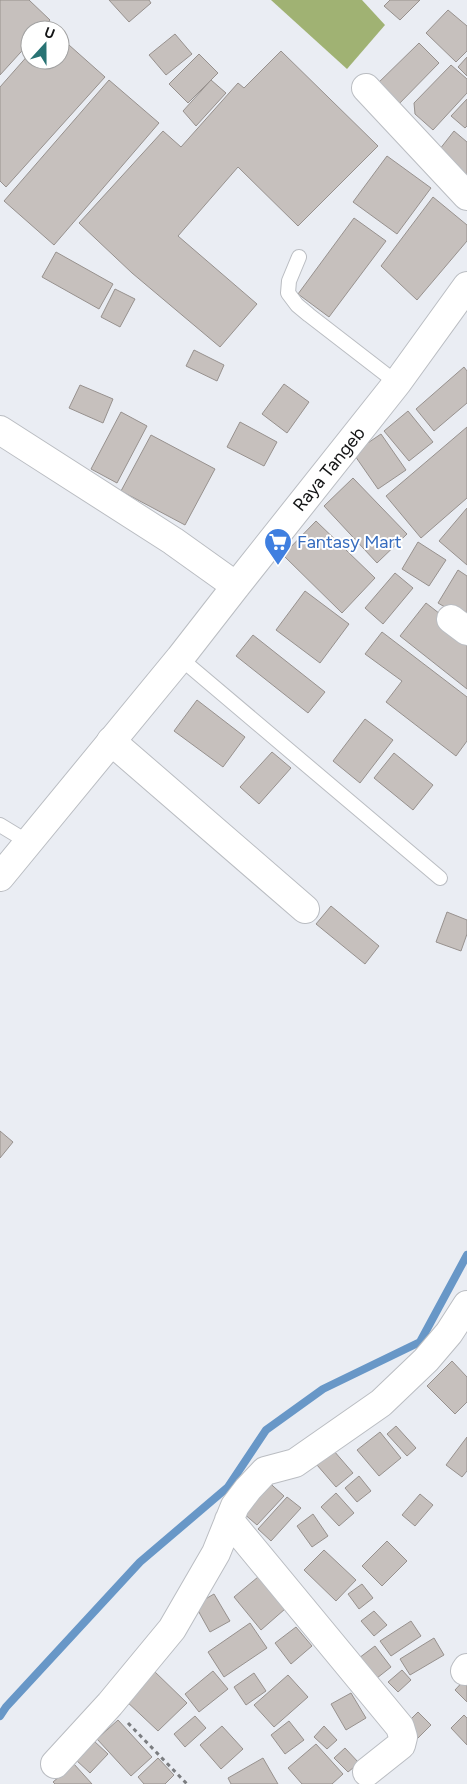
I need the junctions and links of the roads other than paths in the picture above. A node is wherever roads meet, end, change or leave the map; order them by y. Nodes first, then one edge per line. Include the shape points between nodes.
1 (366, 88) dead end
2 (467, 196) edge
3 (299, 257) dead end
4 (467, 286) edge
5 (397, 383) junction
6 (0, 430) edge
7 (236, 586) junction
8 (180, 658) junction
9 (111, 741) junction
10 (0, 825) edge
11 (28, 842) junction
12 (0, 877) edge
13 (440, 878) dead end
14 (305, 909) dead end
15 (467, 1305) edge
16 (228, 1520) junction
17 (55, 1764) dead end
18 (367, 1772) dead end

1 - 2 street
3 - 5 lane via 289,281 288,293 297,304
4 - 5 street, Raya Tangeb
5 - 7 street, Raya Tangeb
6 - 7 street via 173,541
7 - 8 street, Raya Tangeb
8 - 9 street, Raya Tangeb
8 - 13 lane
9 - 11 street, Raya Tangeb
9 - 14 street
10 - 11 lane
11 - 12 street, Raya Tangeb
15 - 16 street via 426,1360 381,1403 295,1463 265,1471 235,1506
16 - 17 street via 216,1553 172,1629
16 - 18 street via 400,1727 401,1745

